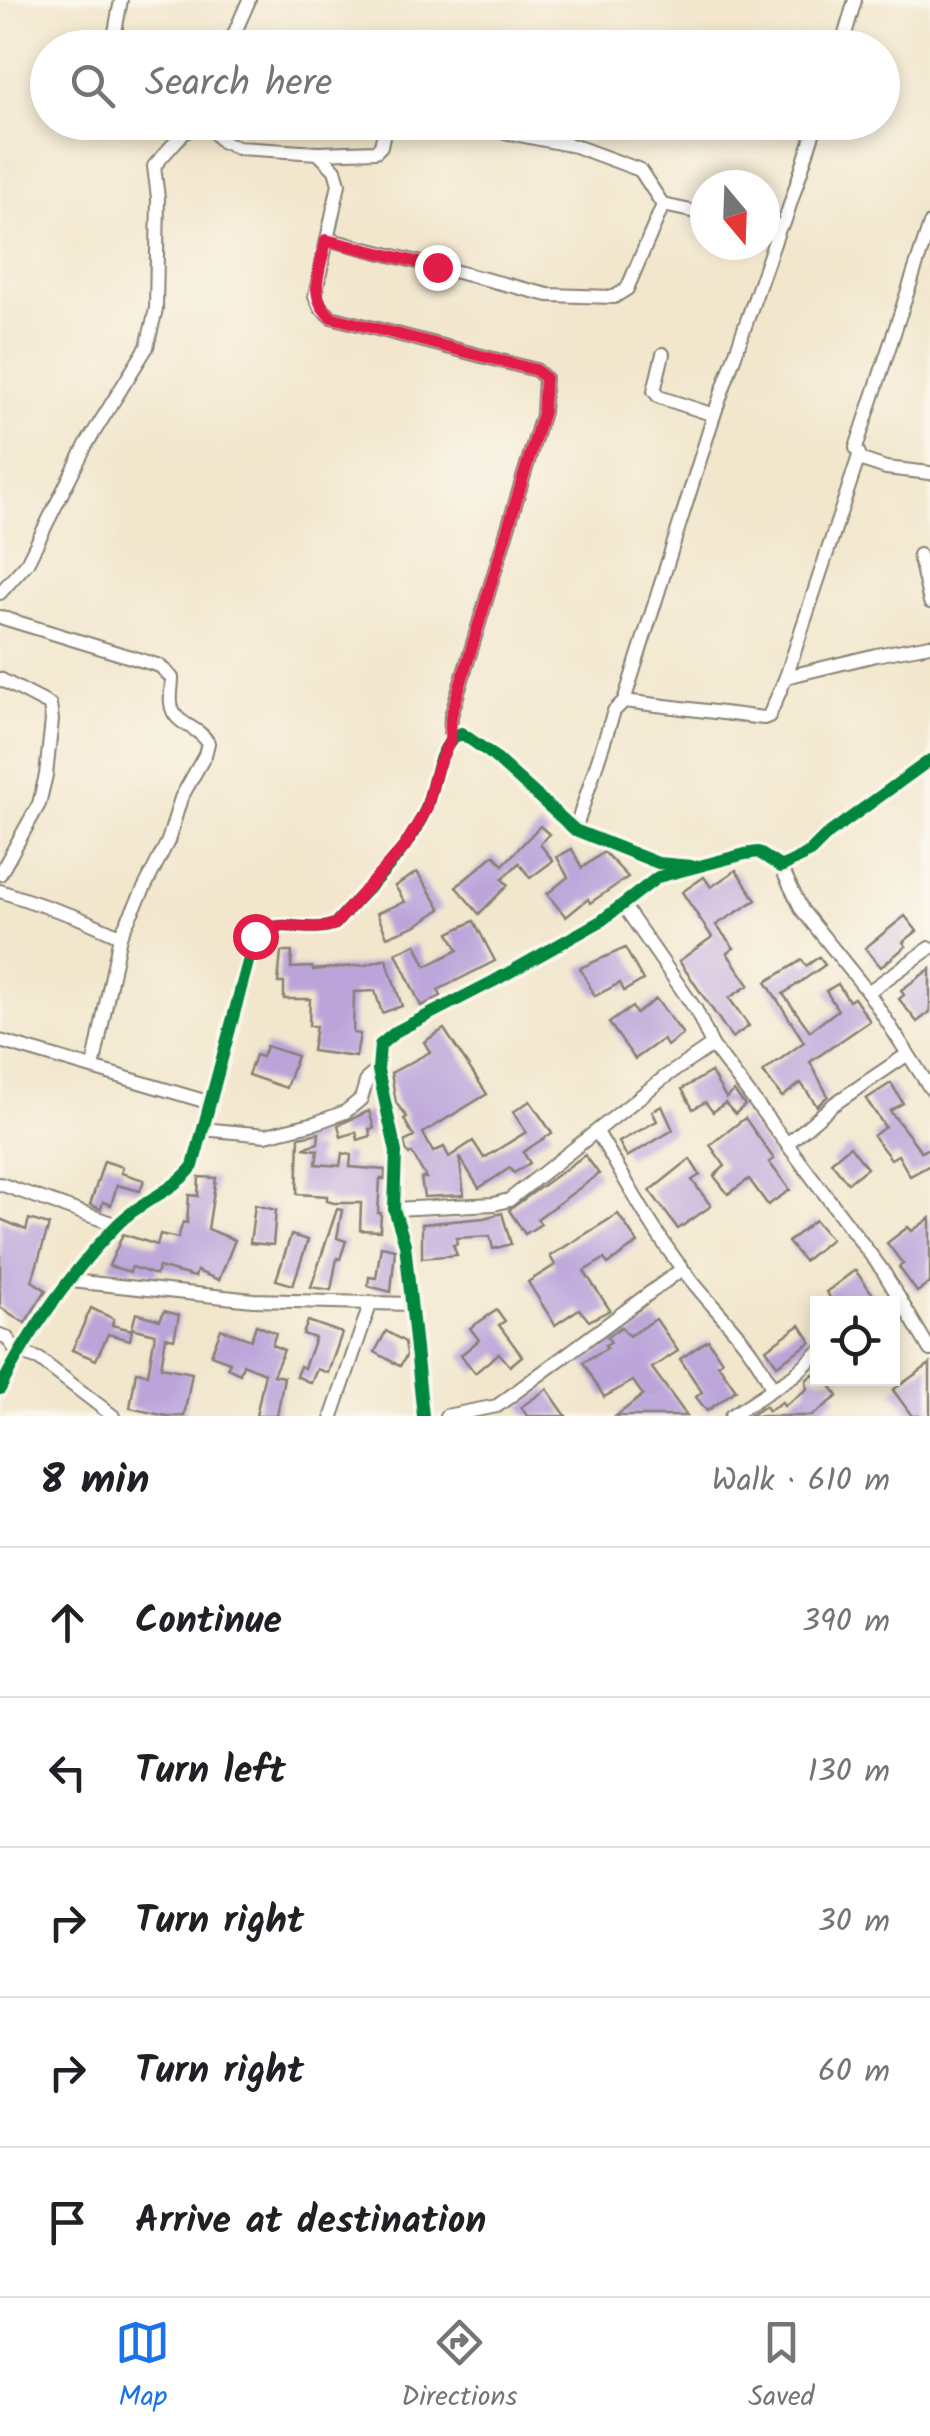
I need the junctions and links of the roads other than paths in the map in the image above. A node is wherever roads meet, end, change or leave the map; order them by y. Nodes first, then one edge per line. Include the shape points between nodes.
1 (121, 0) edge
2 (249, 0) edge
3 (855, 0) edge
4 (115, 30) edge
5 (236, 30) edge
6 (846, 30) edge
7 (178, 140) edge
8 (223, 140) edge
9 (382, 140) edge
10 (544, 140) edge
11 (812, 140) edge
12 (318, 152) junction
13 (663, 205) junction
14 (690, 211) edge
15 (930, 224) edge
16 (780, 226) edge
17 (326, 240) junction
18 (768, 260) edge
19 (663, 354) dead end
20 (714, 414) junction
21 (859, 456) junction
22 (930, 474) edge
23 (919, 555) dead end
24 (0, 593) edge
25 (930, 602) edge
26 (0, 617) edge
27 (930, 646) edge
28 (786, 677) junction
29 (0, 679) edge
30 (624, 701) junction
31 (450, 740) junction
32 (930, 760) edge
33 (574, 830) junction
34 (691, 866) junction
35 (781, 866) junction
36 (0, 874) edge
37 (0, 890) edge
38 (623, 905) junction
39 (120, 936) junction
40 (930, 948) edge
41 (868, 992) junction
42 (0, 1041) edge
43 (712, 1045) junction
44 (908, 1054) junction
45 (93, 1068) junction
46 (378, 1070) junction
47 (930, 1088) edge
48 (211, 1103) junction
49 (202, 1129) junction
50 (597, 1132) junction
51 (787, 1144) junction
52 (2, 1189) edge
53 (394, 1209) junction
54 (117, 1225) junction
55 (682, 1269) junction
56 (71, 1281) junction
57 (893, 1296) edge
58 (371, 1302) junction
59 (412, 1304) junction
60 (900, 1311) edge
61 (0, 1335) edge
62 (930, 1350) edge
63 (18, 1352) junction
64 (810, 1360) edge
65 (0, 1388) edge
66 (772, 1388) junction
67 (113, 1416) edge
68 (332, 1416) edge
69 (423, 1416) edge
70 (446, 1416) edge
71 (731, 1416) edge

1 - 4 street
2 - 5 street
3 - 6 street
7 - 24 street via 154,166 156,309 147,347 86,446 27,563
8 - 12 street via 231,147
9 - 12 street via 376,151
10 - 13 street via 640,170
11 - 16 street
12 - 17 street via 338,184
13 - 14 street
13 - 17 street via 626,290 614,297 548,295
15 - 21 street via 856,448
17 - 31 street via 315,296 331,317 536,370 545,378 543,412 451,716
18 - 20 street
19 - 20 street via 654,391 659,398
20 - 30 street
21 - 22 street
21 - 28 street
23 - 25 street
26 - 39 street via 160,666 172,678 175,715 206,737 206,755 180,798 168,841
27 - 28 street
28 - 30 street via 764,718
29 - 36 street via 50,705 52,720 39,804
30 - 33 street via 614,712
31 - 33 street via 461,733 490,752
31 - 48 street via 426,810 405,846 335,924 280,924 255,936
32 - 35 street via 810,852
33 - 34 street via 658,863
34 - 35 street via 758,852
34 - 38 street via 658,877
35 - 41 street via 802,910
37 - 39 street
38 - 43 street via 696,1010
38 - 46 street via 397,1031 380,1045
39 - 45 street
40 - 41 street
41 - 44 street
42 - 45 street
43 - 50 street
43 - 51 street
44 - 47 street
44 - 51 street
45 - 48 street
46 - 49 street via 367,1078 361,1099 315,1123 266,1136
46 - 53 street via 396,1152
48 - 49 street
49 - 54 street via 184,1177
50 - 53 street via 502,1203
50 - 55 street
51 - 57 street via 883,1271
52 - 54 street
53 - 59 street
54 - 56 street
55 - 66 street via 748,1345
55 - 70 street via 496,1406
56 - 58 street via 253,1300
56 - 63 street
58 - 59 street
58 - 68 street
59 - 69 street
60 - 62 street
61 - 63 street
63 - 65 street
63 - 67 street via 39,1359
64 - 66 street
66 - 71 street

